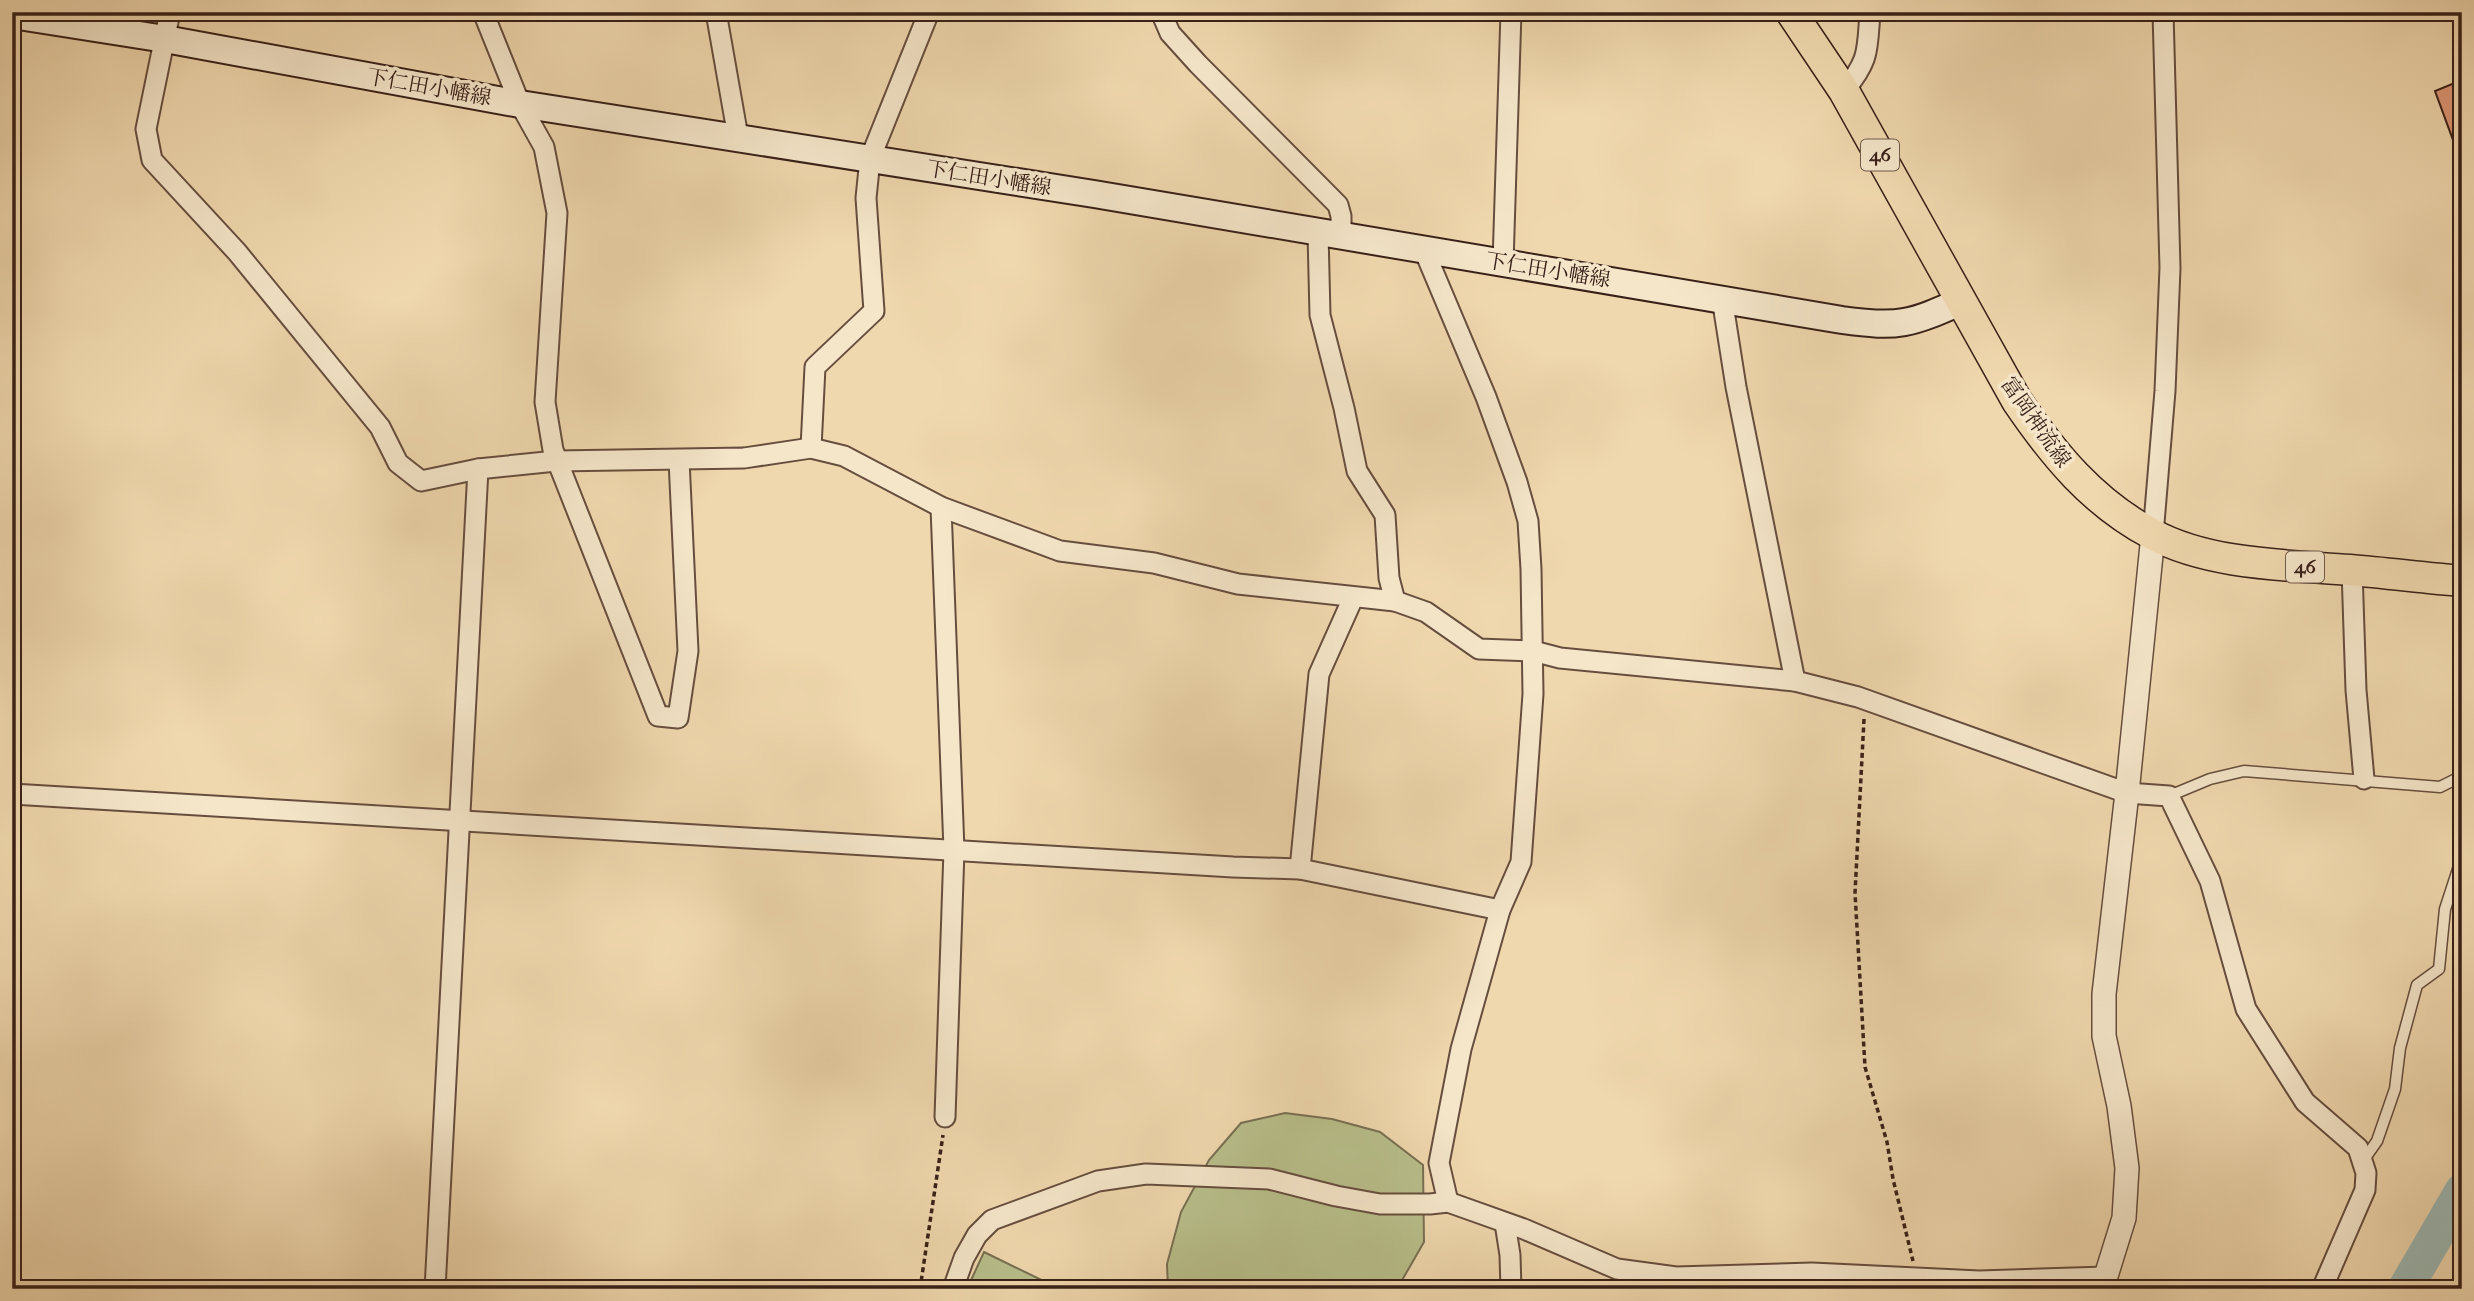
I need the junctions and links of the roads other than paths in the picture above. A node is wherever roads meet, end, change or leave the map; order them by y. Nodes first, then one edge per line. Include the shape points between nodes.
1 (170, 12) edge
2 (483, 12) edge
3 (716, 12) edge
4 (929, 12) edge
5 (1160, 12) edge
6 (1511, 12) edge
7 (1791, 12) edge
8 (1870, 12) edge
9 (2162, 12) edge
10 (12, 15) edge
11 (165, 39) junction
12 (1844, 90) junction
13 (520, 104) junction
14 (738, 136) junction
15 (870, 159) junction
16 (1330, 235) junction
17 (1424, 250) junction
18 (1503, 263) junction
19 (1722, 298) junction
20 (1962, 301) junction
21 (811, 448) junction
22 (679, 460) junction
23 (556, 461) junction
24 (478, 469) junction
25 (941, 507) junction
26 (2153, 535) junction
27 (2353, 570) junction
28 (2462, 581) edge
29 (1353, 598) junction
30 (1395, 601) junction
31 (1533, 651) junction
32 (1795, 681) junction
33 (2462, 776) edge
34 (2364, 779) junction
35 (2127, 793) junction
36 (12, 794) edge
37 (2169, 796) junction
38 (458, 820) junction
39 (954, 850) junction
40 (2462, 858) edge
41 (1300, 869) junction
42 (1500, 910) junction
43 (945, 1117) road end
44 (2363, 1161) junction
45 (1448, 1202) junction
46 (1505, 1223) junction
47 (2104, 1283) edge
48 (435, 1289) edge
49 (953, 1289) edge
50 (1511, 1289) edge
51 (2322, 1289) edge

1 - 11 street
2 - 13 street
3 - 14 street
4 - 15 street
5 - 16 street via 1170,33 1198,65 1338,205 1341,216
6 - 18 street
7 - 12 main road, 富岡神流線 / 46
8 - 12 street via 1867,57
9 - 26 street via 2170,268
10 - 11 main road, 下仁田小幡線
11 - 13 main road, 下仁田小幡線
11 - 24 street via 146,130 152,160 237,252 380,427 398,463 421,481
12 - 20 main road, 富岡神流線 / 46
13 - 14 main road, 下仁田小幡線
13 - 23 street via 544,147 557,213 545,402
14 - 15 main road, 下仁田小幡線
15 - 16 main road, 下仁田小幡線
15 - 21 street via 866,198 874,311 815,367
16 - 17 main road, 下仁田小幡線
16 - 30 street via 1320,315 1357,471 1385,515
17 - 18 main road, 下仁田小幡線
17 - 31 street via 1486,397 1528,520
18 - 19 main road, 下仁田小幡線
19 - 20 main road, 下仁田小幡線 via 1879,325 1914,321
19 - 32 street
20 - 26 main road, 富岡神流線 / 46 via 2017,401 2058,458 2077,480
21 - 22 street via 744,458
21 - 25 street via 844,456
22 - 23 street
22 - 23 street via 688,651 678,718 658,716
23 - 24 street
24 - 38 street
25 - 29 street via 1060,551 1154,563 1238,584
25 - 39 street
26 - 27 main road, 富岡神流線 / 46 via 2229,559
26 - 35 street
27 - 28 main road, 富岡神流線 / 46
27 - 34 street
29 - 30 street
29 - 41 street via 1319,674
30 - 31 street via 1426,612 1479,649
31 - 32 street via 1560,658
31 - 42 street via 1521,862
32 - 35 street via 1865,699
33 - 34 lane via 2440,787
34 - 37 lane via 2244,771
35 - 37 street
35 - 47 street via 2104,994 2104,1036 2127,1168 2124,1218
36 - 38 street
37 - 44 street via 2210,881 2246,1009 2305,1102 2358,1148
38 - 39 street
38 - 48 street
39 - 41 street
39 - 43 street
40 - 44 lane via 2445,909 2439,968 2417,985 2400,1048 2395,1089 2377,1141
41 - 42 street
42 - 45 street via 1461,1049 1439,1163
44 - 51 street via 2365,1190
45 - 46 street
45 - 49 street via 1380,1204 1269,1178 1146,1174 1098,1181 992,1220 977,1235
46 - 47 street via 1617,1269 1676,1277 1812,1273
46 - 50 street

